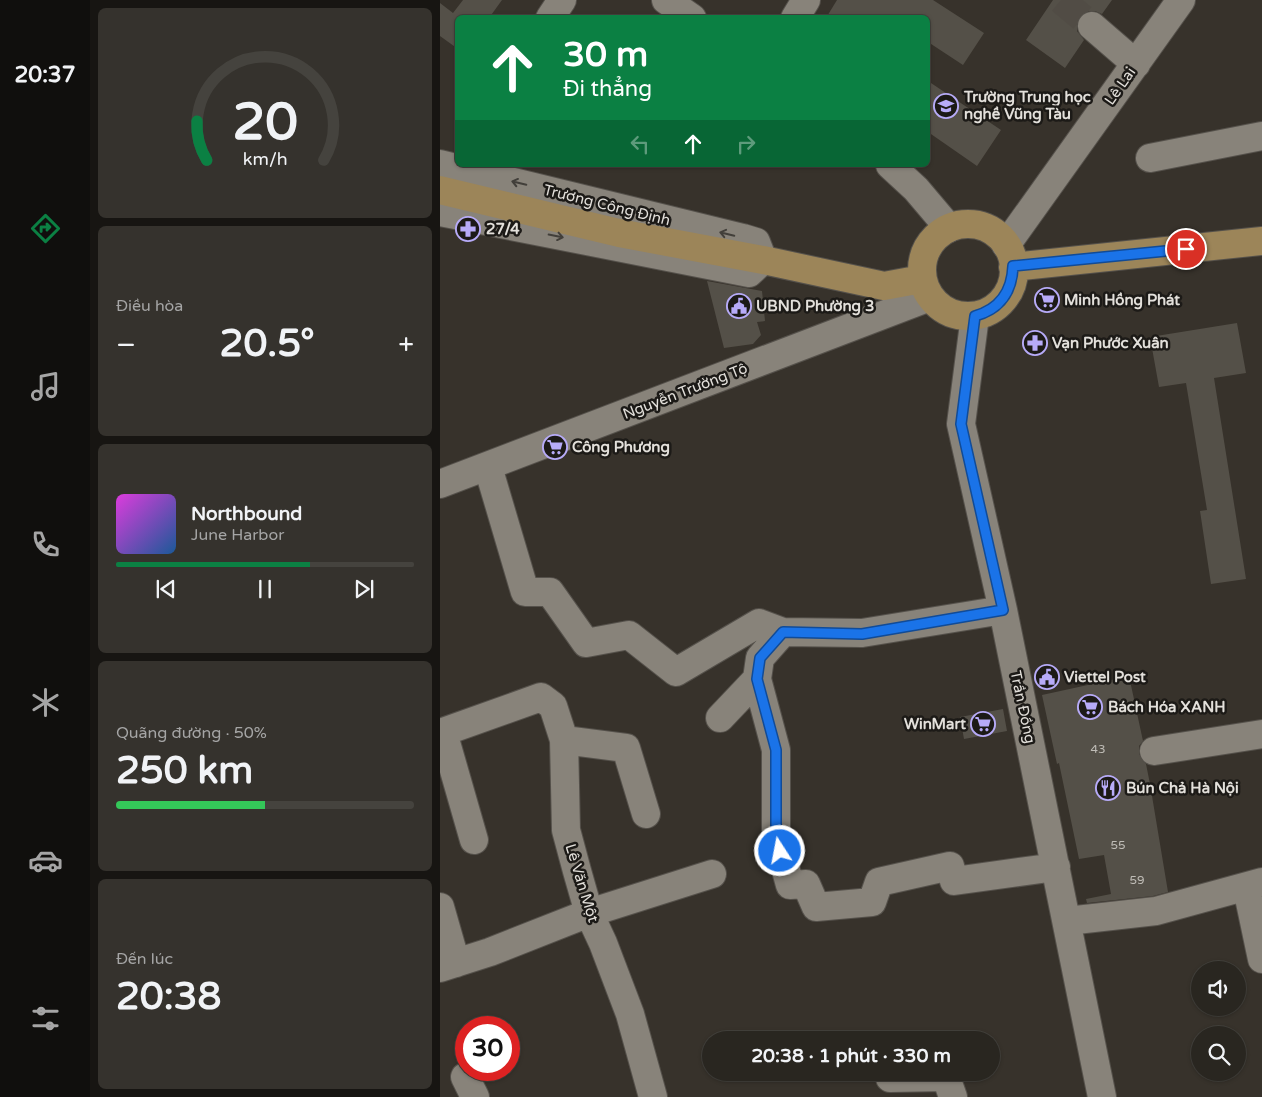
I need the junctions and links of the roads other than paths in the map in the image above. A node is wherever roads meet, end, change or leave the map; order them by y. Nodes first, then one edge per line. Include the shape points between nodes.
1 (562, 0) edge
2 (666, 0) edge
3 (806, 0) edge
4 (1181, 0) edge
5 (552, 15) edge
6 (688, 15) edge
7 (797, 15) edge
8 (1092, 26) tunnel mouth
9 (1136, 64) junction
10 (1262, 136) edge
11 (1150, 158) dead end
12 (892, 167) edge
13 (444, 168) edge
14 (440, 212) edge
15 (948, 228) junction
16 (619, 230) junction
17 (1262, 241) edge
18 (1010, 256) junction
19 (926, 288) junction
20 (975, 316) junction
21 (488, 467) junction
22 (440, 484) edge
23 (1003, 610) junction
24 (783, 632) junction
25 (757, 679) junction
26 (720, 718) dead end
27 (442, 733) edge
28 (1262, 734) edge
29 (564, 740) junction
30 (1154, 751) dead end
31 (646, 814) dead end
32 (474, 840) dead end
33 (1056, 866) junction
34 (712, 874) dead end
35 (1255, 885) edge
36 (440, 907) edge
37 (588, 913) junction
38 (1067, 921) junction
39 (1262, 959) edge
40 (448, 965) edge
41 (947, 1081) edge
42 (647, 1095) edge
43 (953, 1097) edge
44 (1102, 1097) edge

1 - 5 street
2 - 6 street
3 - 7 street
4 - 9 street, Lê Lai
8 - 9 street
9 - 18 street, Lê Lai
10 - 11 street
12 - 15 street via 916,189
13 - 16 main road, Trương Công Định
14 -> 16 street, Trương Công Định
15 - 18 main road via 974,224 986,228
15 - 19 main road via 930,244 923,260
16 - 19 main road, Trương Công Định via 884,286
17 - 18 main road
18 - 20 main road via 1013,278 1004,299 991,310
19 - 20 main road via 945,310
19 - 21 street, Nguyễn Trường Tộ
20 - 23 street, Trần Đồng via 961,424
21 - 22 street, Nguyễn Trường Tộ
21 - 24 street via 525,592 550,592 586,643 629,634 676,672 760,623
23 - 24 street via 862,634
23 - 33 street, Trần Đồng
24 - 25 street via 760,658
25 - 26 street
25 - 33 street via 776,750 776,834 790,886 806,884 816,907 872,902 879,882 950,866 954,882
27 - 29 street, Lê Văn Một via 541,697 553,706
27 - 32 street
28 - 30 street
29 - 31 street via 626,748
29 - 37 street, Lê Văn Một via 566,830
33 - 38 street, Trần Đồng
34 - 37 street
35 - 38 street via 1156,911
35 - 39 street
36 - 40 street
37 - 40 street
37 - 42 street, Lê Văn Một via 630,1014
38 - 44 street, Trần Đồng
41 - 43 street

